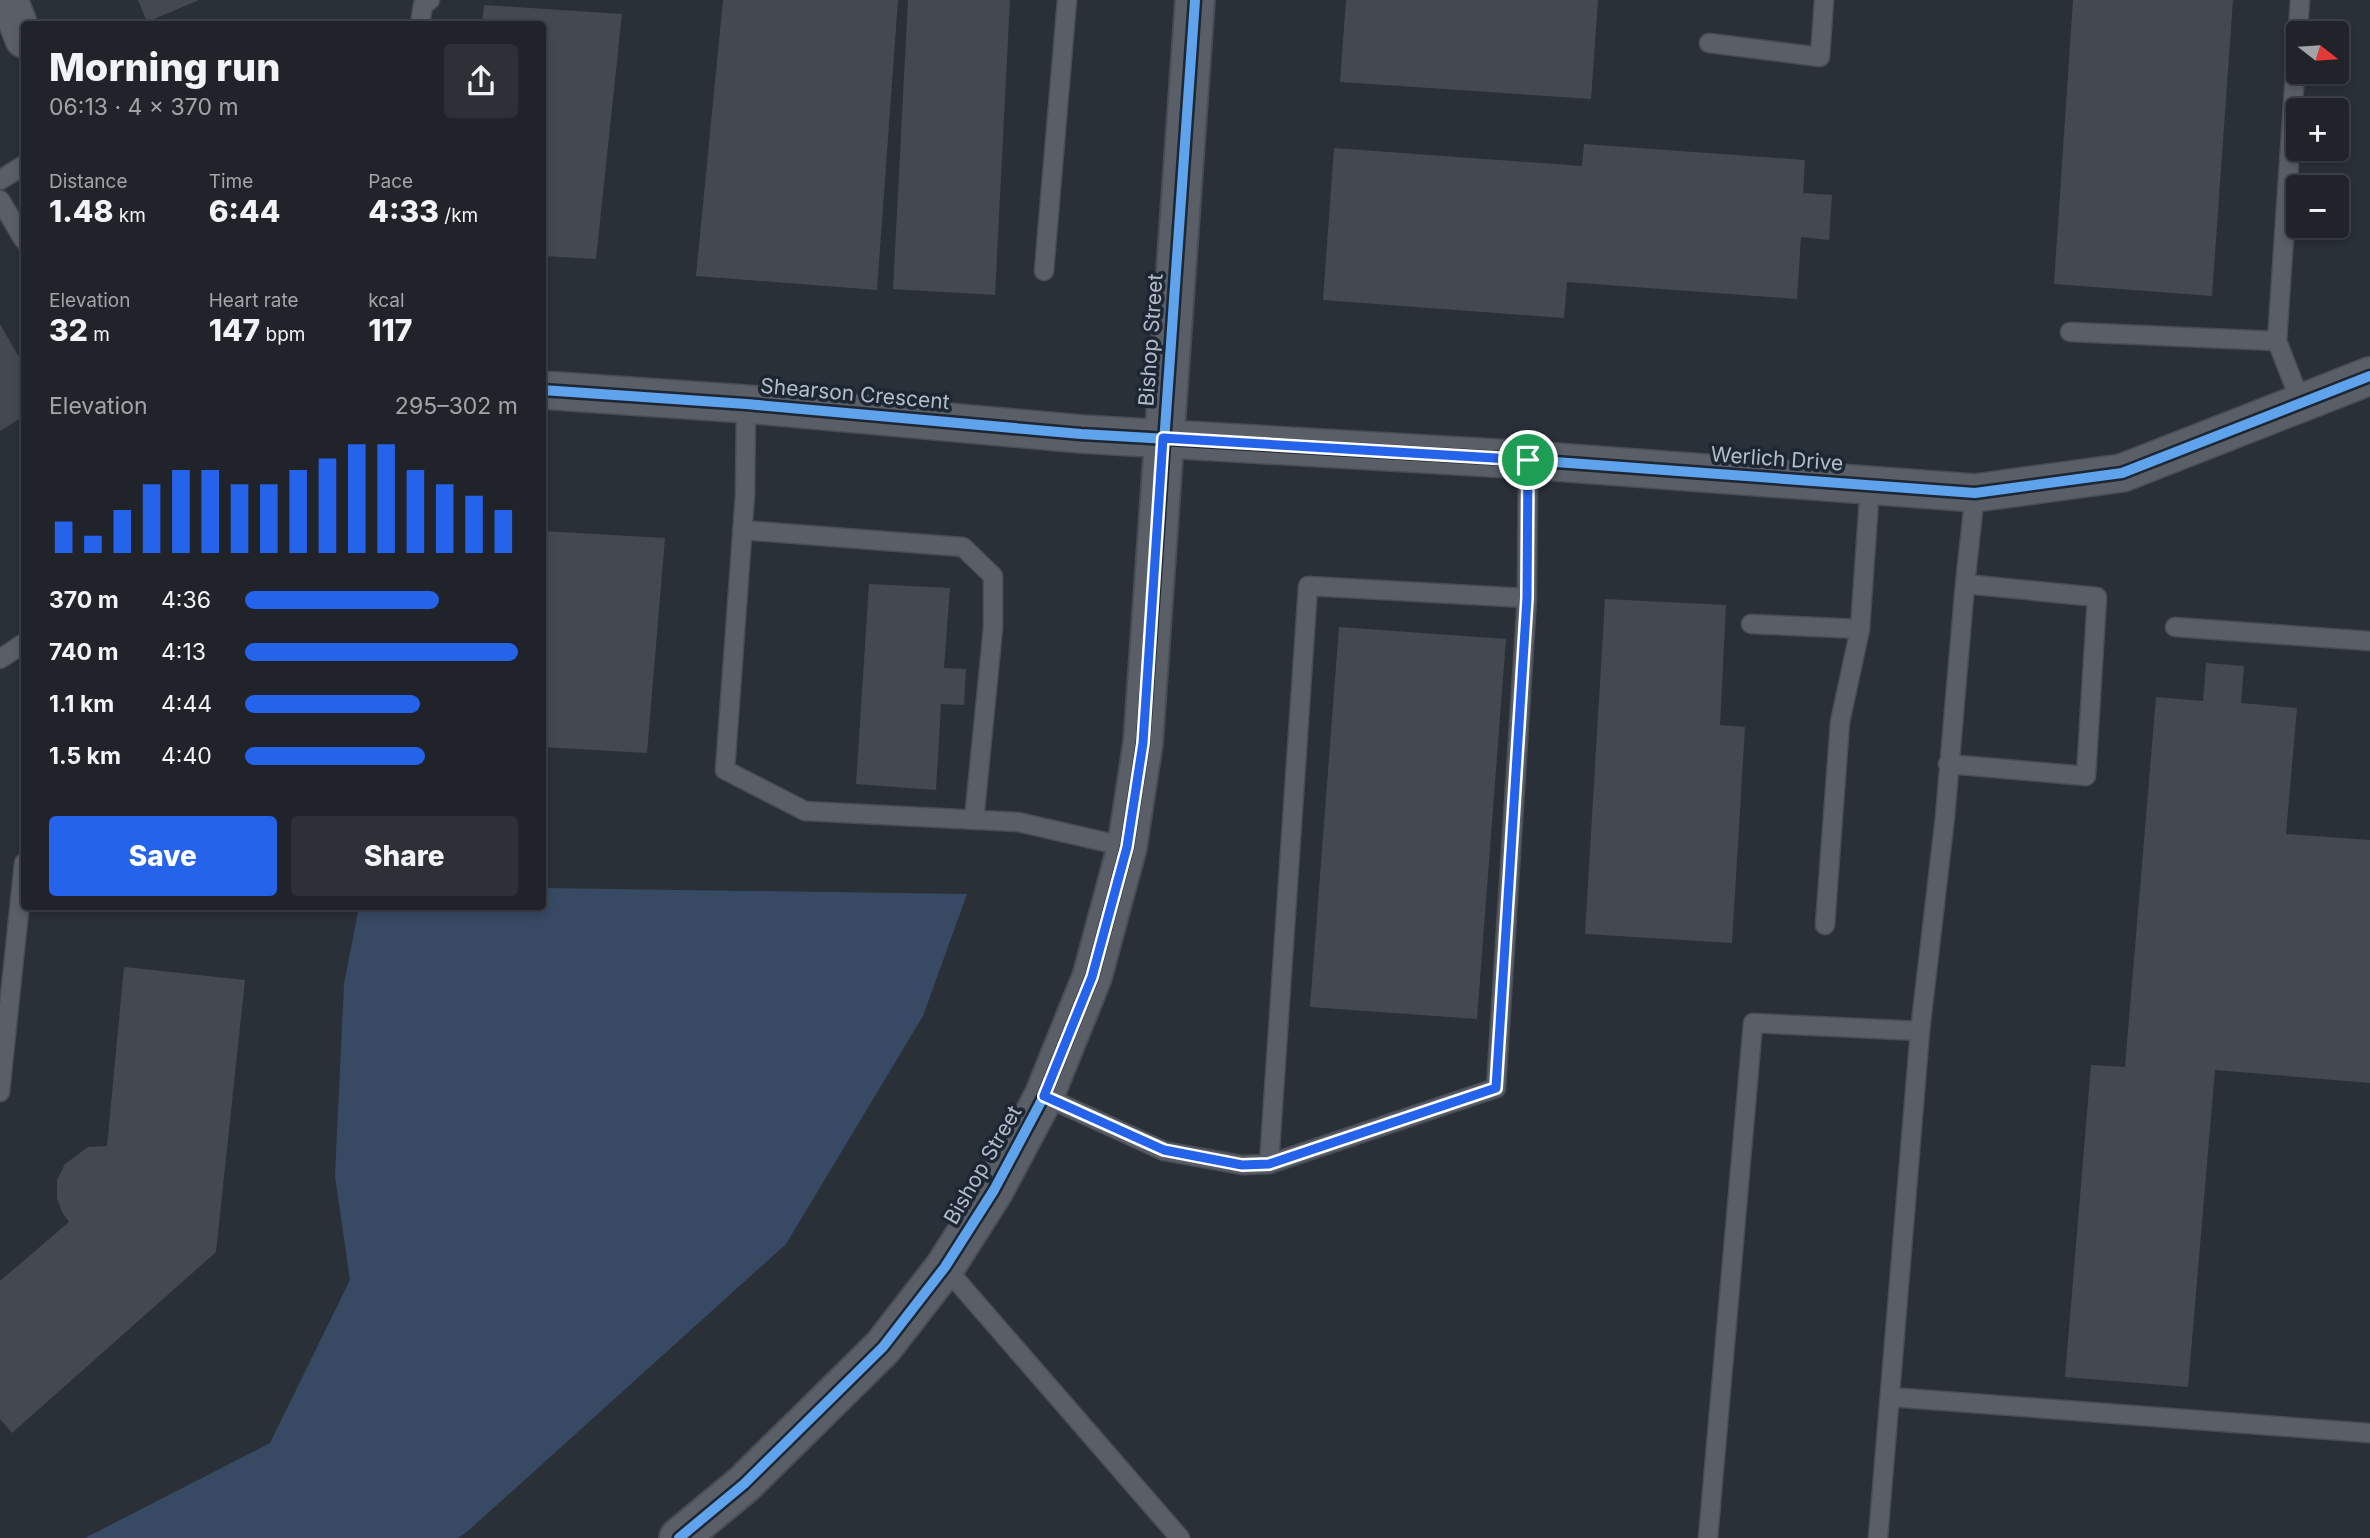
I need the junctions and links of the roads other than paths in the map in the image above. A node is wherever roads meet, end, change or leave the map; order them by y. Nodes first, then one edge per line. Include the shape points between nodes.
1 (9, 0) edge
2 (430, 0) edge
3 (1067, 0) edge
4 (1195, 0) edge
5 (1824, 0) edge
6 (2300, 0) edge
7 (420, 21) edge
8 (21, 31) edge
9 (1709, 43) dead end
10 (21, 167) edge
11 (0, 180) edge
12 (0, 200) edge
13 (21, 235) edge
14 (1044, 271) dead end
15 (2070, 332) dead end
16 (2277, 341) junction
17 (2370, 376) edge
18 (546, 390) edge
19 (2301, 403) junction
20 (746, 404) junction
21 (1163, 438) junction
22 (1528, 460) junction
23 (1870, 485) junction
24 (1975, 493) junction
25 (742, 530) junction
26 (1965, 584) junction
27 (1527, 598) junction
28 (1751, 624) dead end
29 (2175, 627) dead end
30 (1860, 629) junction
31 (2370, 641) edge
32 (21, 645) edge
33 (0, 659) edge
34 (1948, 764) junction
35 (974, 820) junction
36 (1127, 847) junction
37 (21, 892) edge
38 (1825, 925) dead end
39 (1920, 1031) junction
40 (0, 1092) edge
41 (1044, 1096) junction
42 (1269, 1164) junction
43 (945, 1267) junction
44 (1890, 1397) junction
45 (2370, 1433) edge
46 (679, 1538) edge
47 (1180, 1538) edge
48 (1708, 1538) edge
49 (1878, 1538) edge

1 - 8 street
2 - 7 lane via 423,5
3 - 14 lane
4 - 21 street, Bishop Street
5 - 9 lane via 1820,57
6 - 16 lane
10 - 11 lane
12 - 13 lane
15 - 16 lane
16 - 19 lane
17 - 19 street, Werlich Drive
18 - 20 street, Shearson Crescent
19 - 24 street, Werlich Drive via 2122,473
20 - 21 street, Shearson Crescent
20 - 25 lane
21 - 22 street, Werlich Drive
21 - 36 street, Bishop Street via 1143,743
22 - 23 street, Werlich Drive
22 - 27 lane
23 - 24 street, Werlich Drive
23 - 30 lane
24 - 26 lane
25 - 35 lane via 725,770 805,811
25 - 35 lane via 963,547 993,576 993,628
26 - 34 lane
26 - 34 lane via 2097,597 2086,776
27 - 42 lane via 1496,1088
27 - 42 lane via 1308,586
28 - 30 lane
29 - 31 lane
30 - 38 lane via 1840,722
32 - 33 lane
34 - 39 lane
35 - 36 lane via 1018,822
36 - 41 street, Bishop Street via 1092,977
37 - 40 lane
39 - 44 lane
39 - 48 lane via 1753,1023
41 - 42 lane via 1164,1150 1242,1165
41 - 43 street, Bishop Street via 994,1190
43 - 46 street, Bishop Street via 883,1347 744,1484
43 - 47 lane
44 - 45 lane
44 - 49 lane

